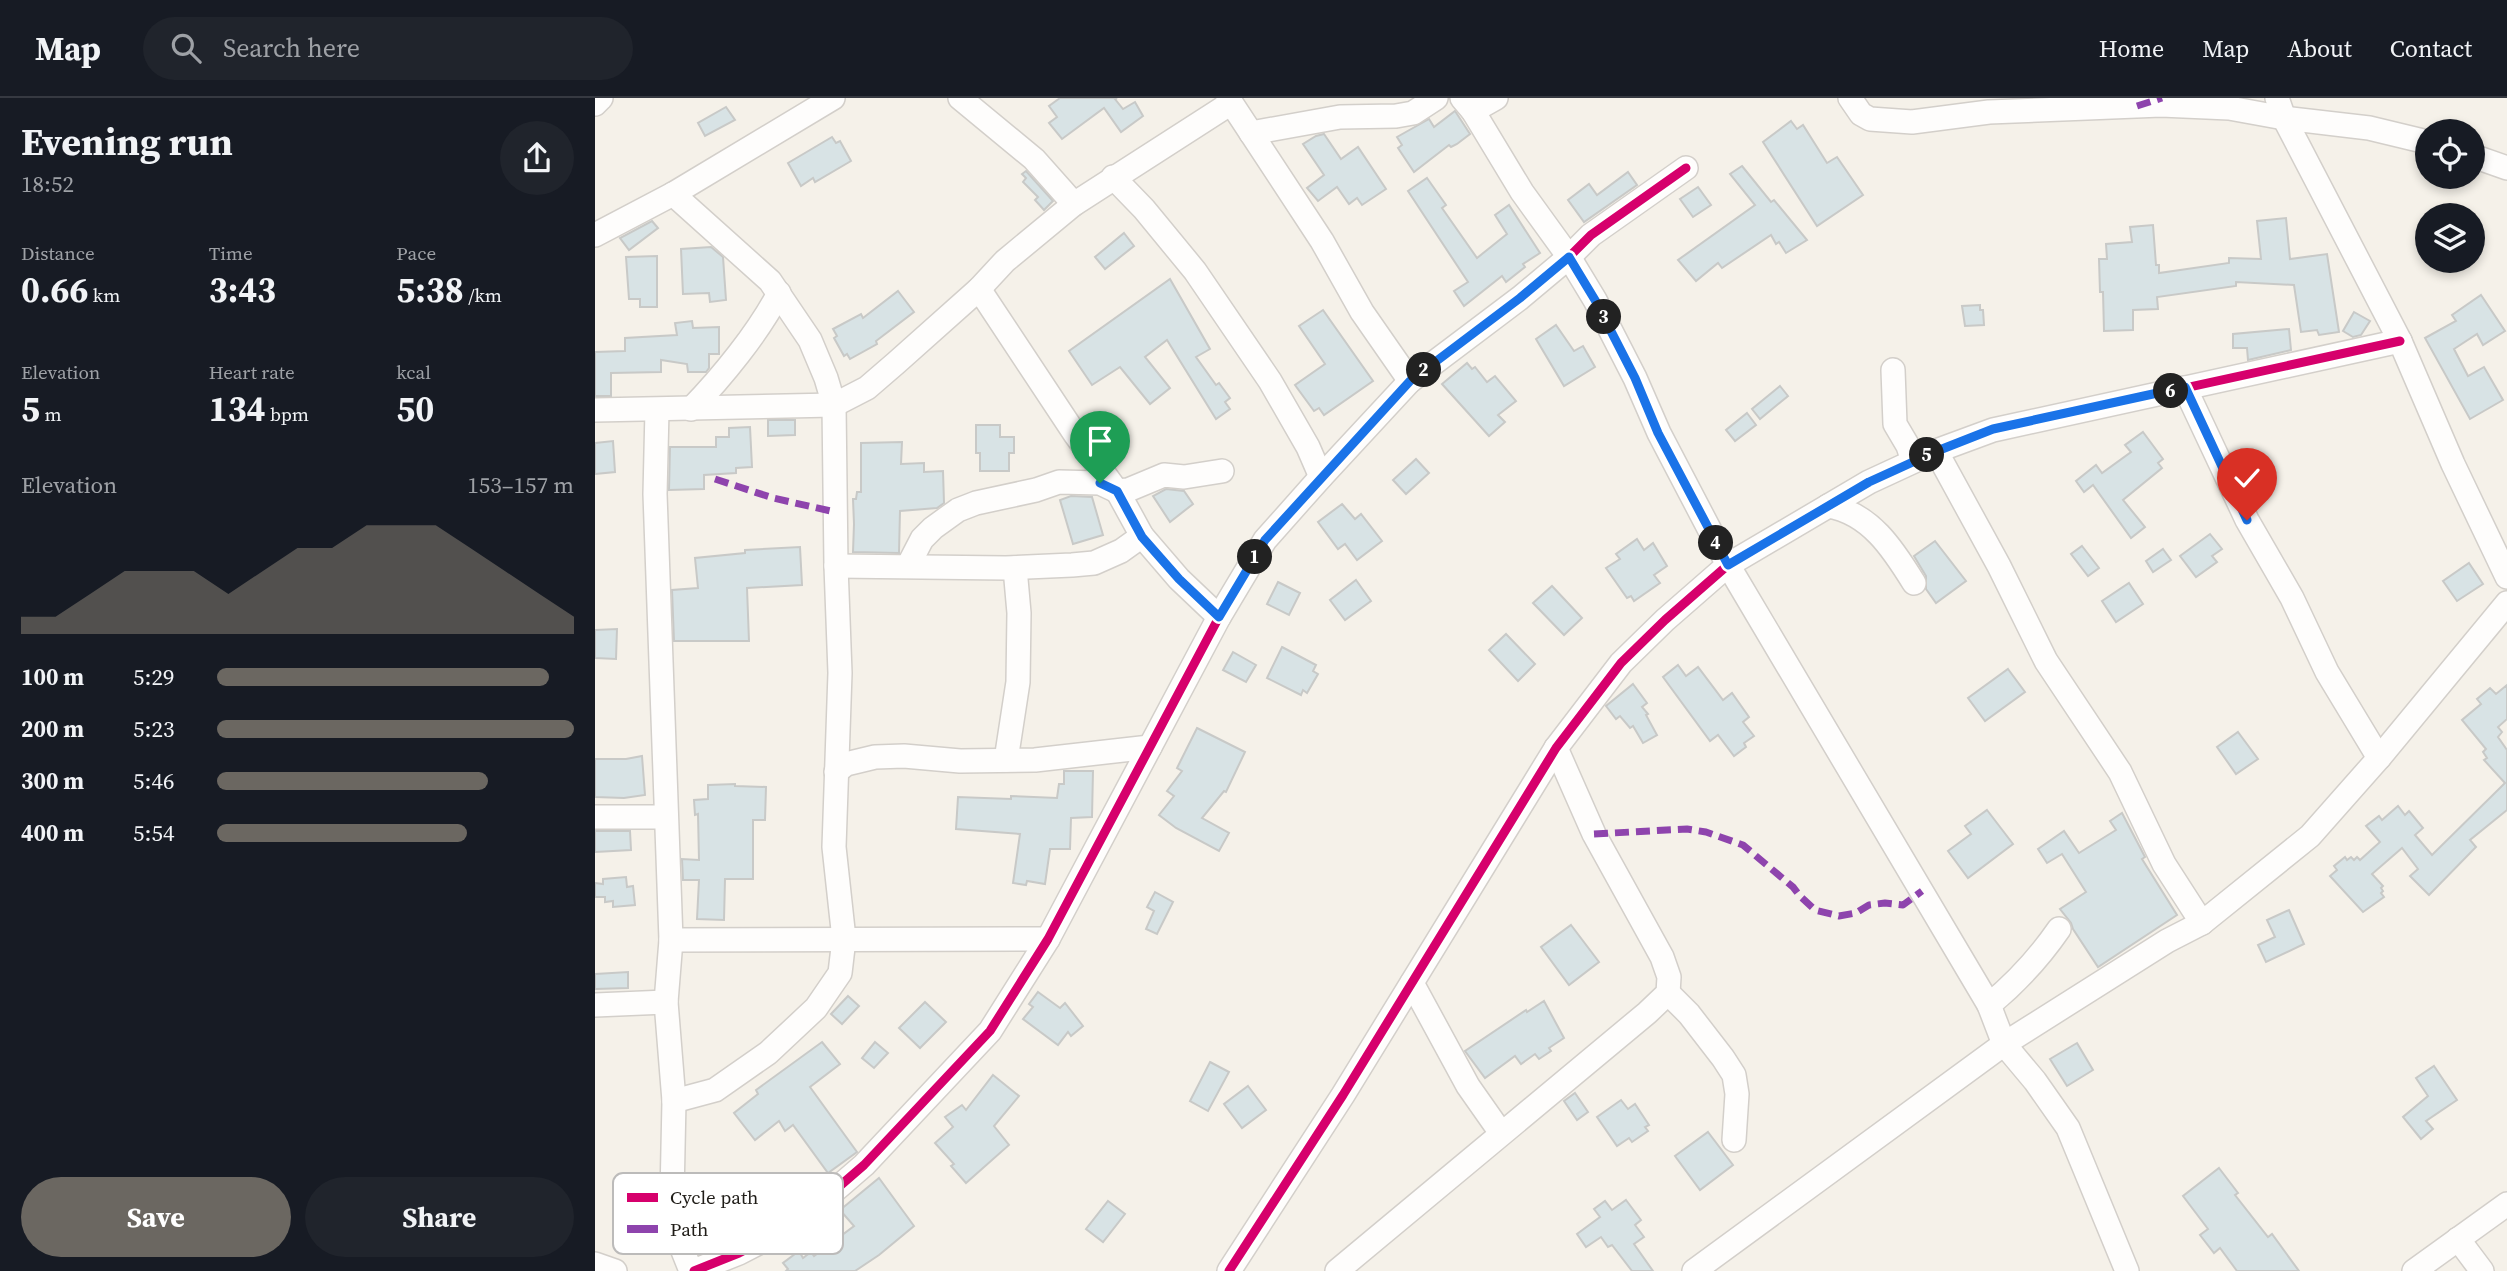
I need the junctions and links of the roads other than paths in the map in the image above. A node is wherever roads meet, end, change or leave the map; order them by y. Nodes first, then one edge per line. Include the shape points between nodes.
1 (601, 98) edge
2 (833, 98) edge
3 (960, 98) edge
4 (1436, 98) edge
5 (1496, 98) edge
6 (1850, 98) edge
7 (1229, 101) edge
8 (595, 104) edge
9 (1468, 105) edge
10 (2281, 108) edge
11 (1251, 133) junction
12 (2415, 139) edge
13 (2485, 160) edge
14 (1686, 168) dead end
15 (2507, 168) edge
16 (1113, 177) junction
17 (673, 194) junction
18 (1074, 204) junction
19 (595, 235) edge
20 (1569, 257) junction
21 (979, 289) junction
22 (779, 293) junction
23 (2400, 341) junction
24 (1893, 370) dead end
25 (1410, 381) junction
26 (2185, 387) junction
27 (834, 405) junction
28 (691, 409) junction
29 (595, 410) edge
30 (657, 410) junction
31 (1937, 451) junction
32 (1913, 461) junction
33 (1222, 471) dead end
34 (1321, 477) junction
35 (1117, 491) junction
36 (1828, 506) junction
37 (1142, 537) junction
38 (1728, 565) junction
39 (836, 566) junction
40 (908, 566) junction
41 (1015, 568) junction
42 (2507, 577) edge
43 (1914, 583) dead end
44 (2507, 603) edge
45 (1219, 617) junction
46 (1150, 747) junction
47 (1556, 748) junction
48 (2379, 758) junction
49 (1006, 760) junction
50 (836, 772) junction
51 (595, 817) edge
52 (665, 817) junction
53 (2202, 923) junction
54 (2059, 929) dead end
55 (843, 939) junction
56 (1048, 939) junction
57 (671, 940) junction
58 (1412, 983) junction
59 (1668, 993) junction
60 (666, 1002) junction
61 (595, 1005) edge
62 (1989, 1005) junction
63 (2004, 1044) junction
64 (674, 1101) junction
65 (1501, 1133) junction
66 (1734, 1140) dead end
67 (672, 1173) edge
68 (843, 1183) edge
69 (2507, 1204) edge
70 (2458, 1239) junction
71 (685, 1254) edge
72 (736, 1254) edge
73 (595, 1264) edge
74 (615, 1271) edge
75 (693, 1271) edge
76 (1229, 1271) edge
77 (1337, 1271) edge
78 (1694, 1271) edge
79 (2127, 1271) edge
80 (2414, 1271) edge
81 (2482, 1271) edge

1 - 8 street
2 - 17 street
3 - 18 street via 1034,159
4 - 11 street via 1413,113 1340,117
5 - 9 street
6 - 10 street via 1870,119 1912,122 1989,112 2161,105
7 - 11 street
7 - 16 street
9 - 20 street
10 - 12 street
10 - 23 street
11 - 25 street
13 - 15 street
14 - 20 street via 1591,235
16 - 18 street
16 - 34 street via 1195,271 1270,381
17 - 19 street
17 - 22 street
18 - 21 street via 1005,261
20 - 25 street
20 - 38 street
21 - 27 street via 867,388
21 - 35 street
22 - 27 street via 810,340
22 - 28 street via 718,381
23 - 26 street
23 - 42 street
24 - 32 street via 1895,425
25 - 34 street
26 - 31 street via 1993,429
26 - 48 street via 2247,520 2293,598 2327,672
27 - 28 street
27 - 39 street
28 - 30 street
29 - 30 street
30 - 52 street via 655,494
31 - 32 street
31 - 53 street via 2046,662 2120,772 2164,864
32 - 36 street
33 - 35 street via 1164,475
34 - 45 street via 1265,540
35 - 37 street
35 - 40 street via 1100,483 1059,482 976,503 933,528
36 - 38 street
36 - 43 street via 1861,518
37 - 41 street via 1094,563
37 - 45 street
38 - 47 street via 1621,663
38 - 62 street
39 - 40 street
39 - 50 street via 840,673
40 - 41 street
41 - 49 street via 1018,682
44 - 48 street
45 - 46 street
46 - 49 street
46 - 56 street
47 - 58 street
47 - 59 street via 1594,834 1662,957
48 - 53 street via 2309,836
49 - 50 street via 875,757 846,764
50 - 55 street via 835,847
51 - 52 street
52 - 57 street
53 - 63 street
54 - 62 street via 2040,957
55 - 56 street
55 - 57 street
55 - 64 street via 840,974 815,1008 768,1054 715,1090
56 - 68 street via 990,1031
57 - 60 street
58 - 65 street via 1468,1086
58 - 76 street
59 - 65 street
59 - 66 street via 1734,1075
60 - 61 street
60 - 64 street
62 - 63 street
63 - 78 street
63 - 79 street via 2068,1128
64 - 67 street
65 - 77 street
69 - 70 street
70 - 80 street
70 - 81 street
71 - 75 street
72 - 75 street
73 - 74 street

